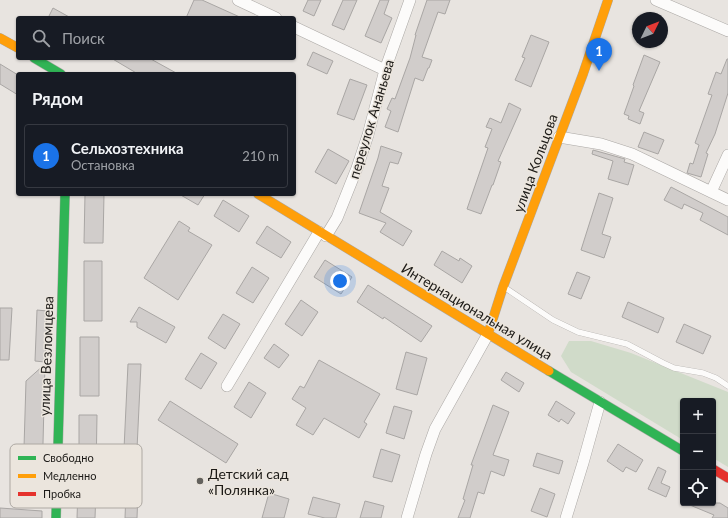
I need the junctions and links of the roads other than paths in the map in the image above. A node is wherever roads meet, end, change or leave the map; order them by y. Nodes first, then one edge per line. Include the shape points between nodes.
1 (238, 0) edge
2 (410, 0) edge
3 (608, 0) edge
4 (656, 0) edge
5 (272, 16) edge
6 (296, 27) edge
7 (728, 31) edge
8 (0, 38) edge
9 (16, 47) edge
10 (37, 60) edge
11 (385, 70) junction
12 (58, 72) edge
13 (559, 137) junction
14 (728, 155) edge
15 (711, 192) junction
16 (65, 196) edge
17 (261, 196) edge
18 (728, 200) edge
19 (323, 234) junction
20 (504, 287) junction
21 (488, 334) junction
22 (227, 386) dead end
23 (728, 386) edge
24 (600, 402) junction
25 (58, 444) edge
26 (680, 449) edge
27 (715, 470) edge
28 (728, 478) edge
29 (56, 508) edge
30 (56, 518) edge
31 (408, 518) edge
32 (566, 518) edge

1 - 5 street
2 - 11 street, переулок Ананьева
3 - 13 street, улица Кольцова
4 - 7 street
6 - 11 street
8 - 9 street
10 - 12 street
11 - 19 street, переулок Ананьева via 357,168 337,218
13 - 15 street via 601,144 632,154
13 - 20 street, улица Кольцова
14 - 15 street
15 - 18 street
16 - 25 street, улица Везломцева
17 - 19 street, Интернациональная улица
19 - 21 street, Интернациональная улица
19 - 22 street, переулок Ананьева
20 - 21 street, улица Кольцова
20 - 23 lane via 552,320 578,332 627,344 674,368 703,373
21 - 24 street, Интернациональная улица
21 - 31 street via 435,429
24 - 26 street, Интернациональная улица
24 - 32 street
27 - 28 street
29 - 30 street, улица Везломцева

